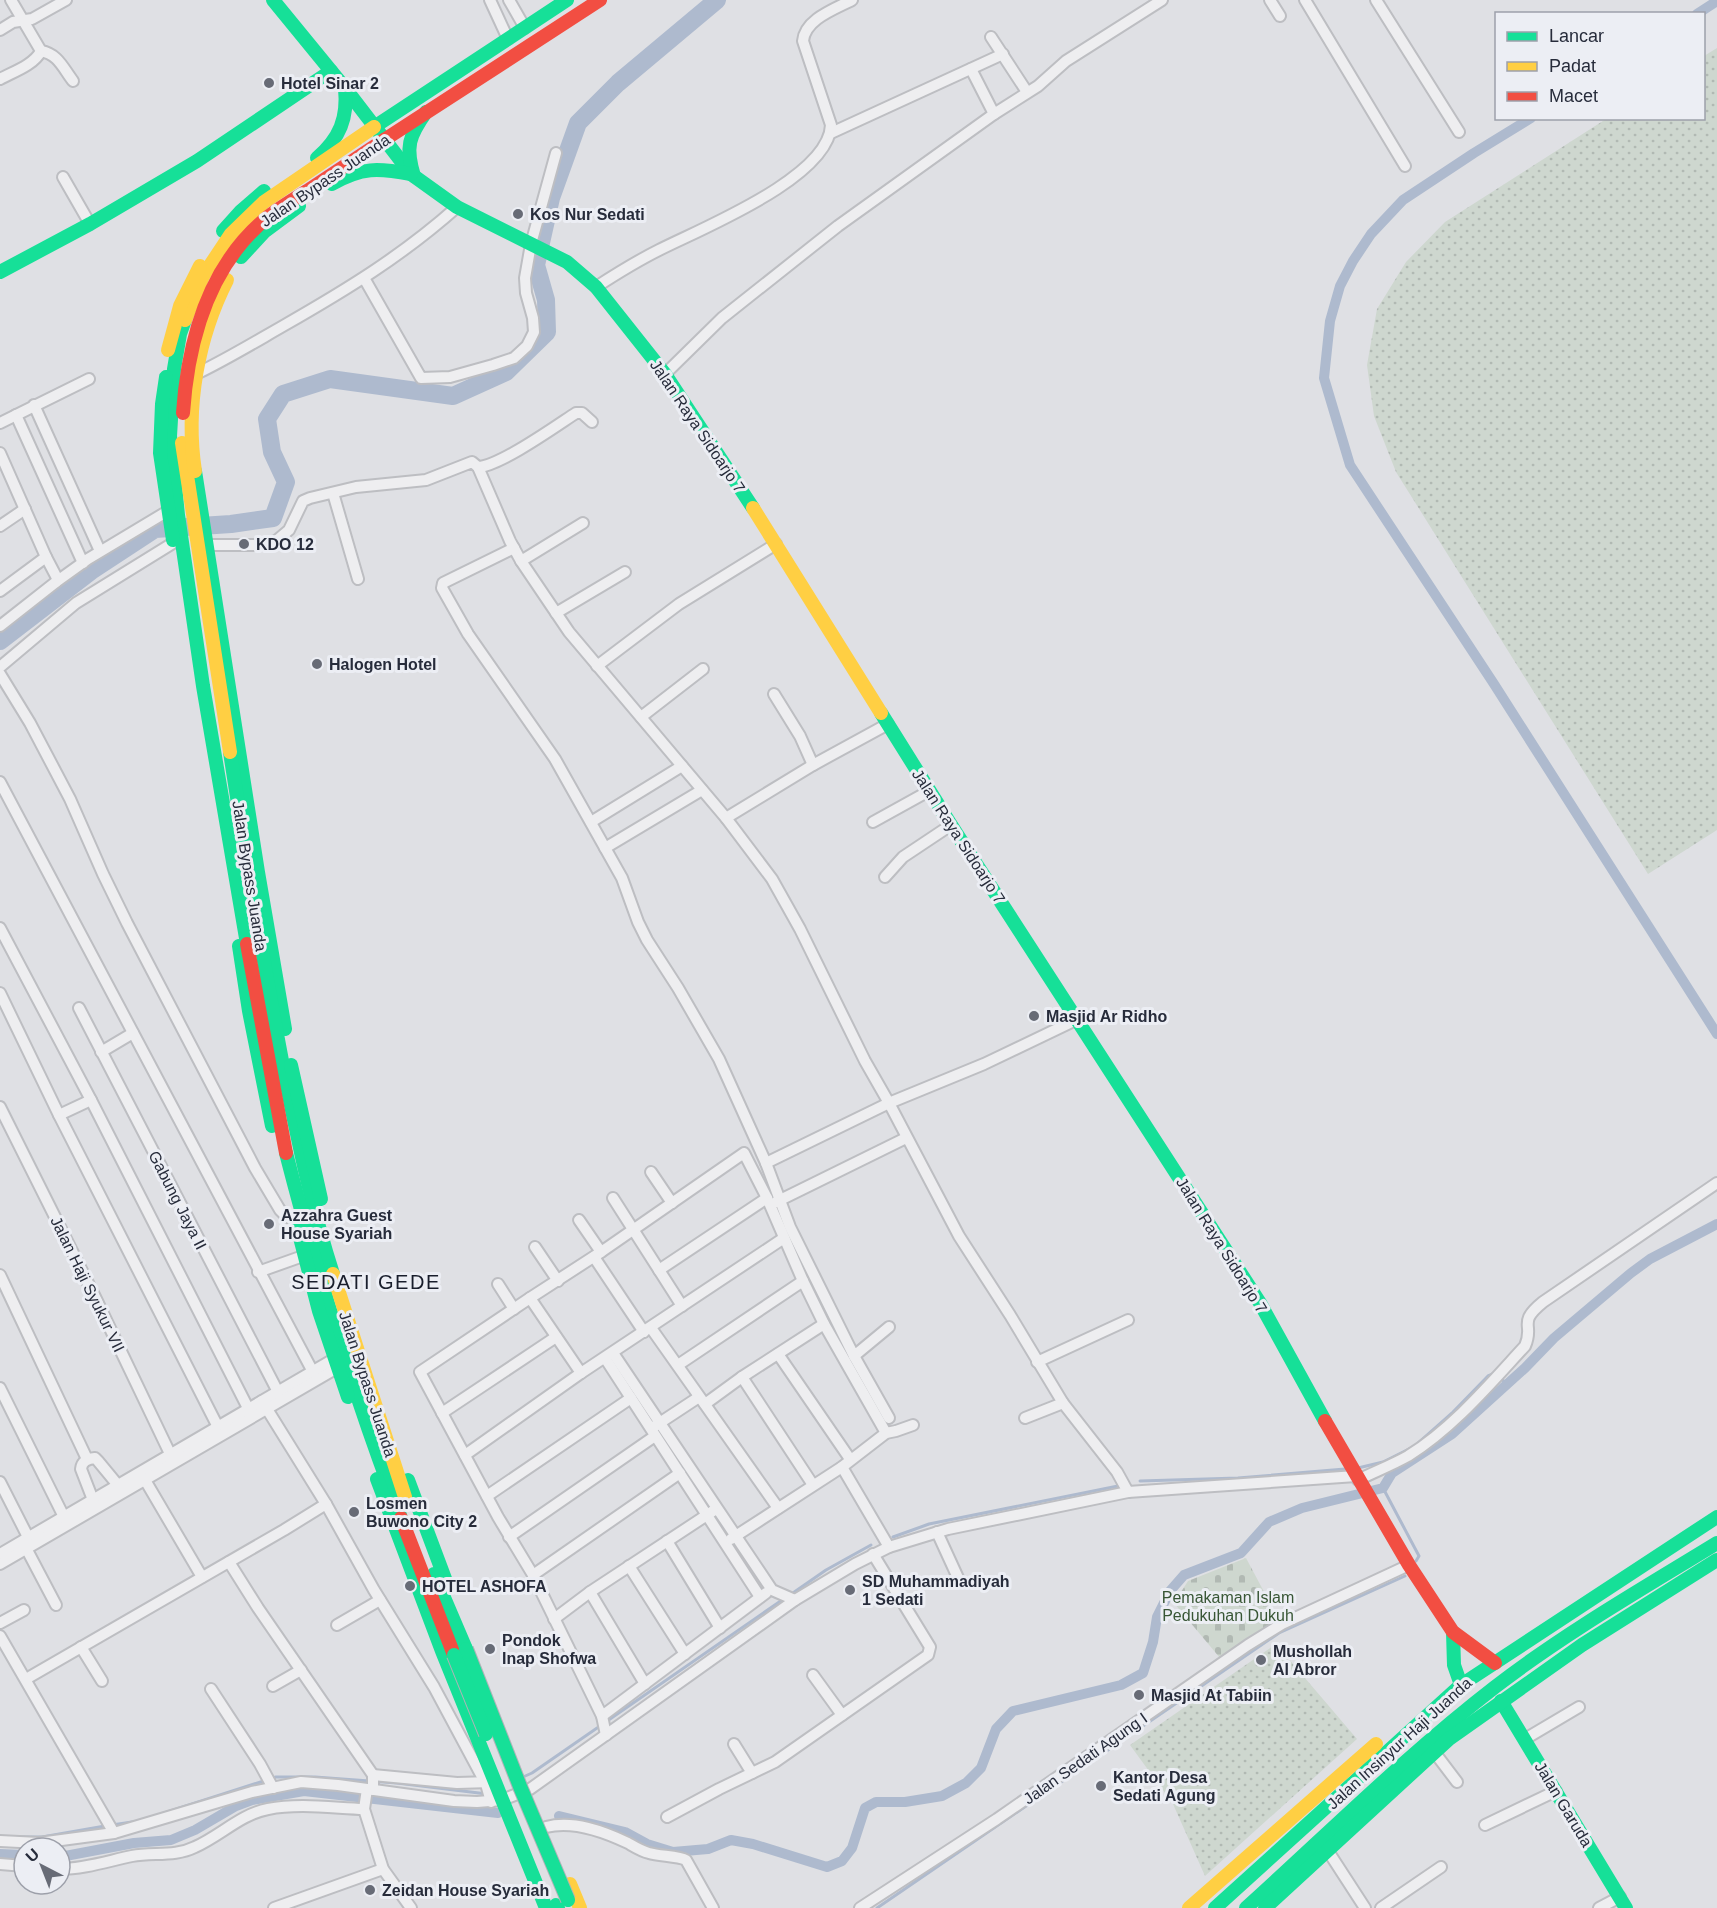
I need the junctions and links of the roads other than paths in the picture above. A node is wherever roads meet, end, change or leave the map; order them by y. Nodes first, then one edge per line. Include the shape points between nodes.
1 (11, 0) edge
2 (66, 0) edge
3 (273, 0) edge
4 (490, 0) edge
5 (509, 0) edge
6 (567, 0) edge
7 (600, 0) edge
8 (852, 0) edge
9 (1162, 0) edge
10 (1270, 0) edge
11 (1305, 0) edge
12 (1376, 0) edge
13 (835, 4) edge
14 (515, 11) junction
15 (1280, 16) dead end
16 (22, 20) junction
17 (499, 20) junction
18 (525, 28) junction
19 (0, 30) edge
20 (991, 37) dead end
21 (508, 39) junction
22 (40, 51) junction
23 (1003, 54) junction
24 (971, 69) junction
25 (332, 71) junction
26 (0, 79) edge
27 (73, 81) dead end
28 (345, 88) junction
29 (1027, 92) junction
30 (426, 112) junction
31 (994, 114) junction
32 (374, 127) junction
33 (1459, 132) dead end
34 (831, 133) junction
35 (384, 140) junction
36 (556, 153) dead end
37 (1405, 166) dead end
38 (412, 175) junction
39 (63, 177) dead end
40 (272, 191) junction
41 (457, 207) junction
42 (90, 225) junction
43 (533, 244) junction
44 (0, 272) edge
45 (364, 278) junction
46 (596, 287) junction
47 (196, 369) junction
48 (665, 374) junction
49 (89, 379) dead end
50 (34, 405) junction
51 (16, 415) junction
52 (592, 422) dead end
53 (0, 423) edge
54 (0, 453) edge
55 (478, 467) junction
56 (4, 472) edge
57 (333, 492) junction
58 (25, 509) junction
59 (172, 514) junction
60 (583, 523) dead end
61 (0, 526) edge
62 (204, 541) junction
63 (177, 543) junction
64 (776, 544) junction
65 (514, 548) junction
66 (100, 551) junction
67 (46, 557) junction
68 (521, 561) junction
69 (83, 563) junction
70 (626, 572) dead end
71 (358, 579) dead end
72 (56, 582) junction
73 (0, 591) edge
74 (556, 613) junction
75 (0, 626) edge
76 (597, 666) junction
77 (0, 667) edge
78 (703, 669) dead end
79 (0, 674) edge
80 (774, 694) dead end
81 (641, 717) junction
82 (888, 724) junction
83 (813, 765) junction
84 (682, 766) junction
85 (0, 782) edge
86 (702, 790) junction
87 (929, 791) junction
88 (726, 818) junction
89 (591, 822) junction
90 (873, 822) dead end
91 (951, 825) junction
92 (605, 848) junction
93 (885, 877) dead end
94 (0, 928) edge
95 (255, 948) junction
96 (0, 993) edge
97 (79, 1008) dead end
98 (1078, 1019) junction
99 (133, 1033) junction
100 (102, 1052) junction
101 (91, 1100) junction
102 (889, 1103) junction
103 (0, 1107) edge
104 (59, 1115) junction
105 (906, 1138) junction
106 (766, 1163) junction
107 (651, 1172) dead end
108 (1717, 1183) edge
109 (613, 1198) dead end
110 (781, 1200) junction
111 (769, 1201) junction
112 (672, 1203) junction
113 (295, 1218) junction
114 (579, 1220) dead end
115 (634, 1230) junction
116 (784, 1238) junction
117 (535, 1247) dead end
118 (597, 1254) junction
119 (303, 1256) junction
120 (658, 1270) junction
121 (258, 1272) junction
122 (0, 1275) edge
123 (558, 1281) junction
124 (803, 1281) junction
125 (498, 1284) dead end
126 (530, 1298) junction
127 (682, 1306) junction
128 (514, 1309) junction
129 (1128, 1320) dead end
130 (824, 1324) junction
131 (889, 1327) dead end
132 (648, 1330) junction
133 (556, 1337) junction
134 (356, 1350) junction
135 (778, 1354) junction
136 (609, 1355) junction
137 (854, 1356) junction
138 (338, 1360) junction
139 (1037, 1362) junction
140 (678, 1365) junction
141 (313, 1372) junction
142 (581, 1374) junction
143 (368, 1376) junction
144 (742, 1377) junction
145 (0, 1388) edge
146 (278, 1392) junction
147 (631, 1398) junction
148 (702, 1400) junction
149 (1063, 1403) junction
150 (264, 1405) junction
151 (249, 1410) junction
152 (442, 1413) junction
153 (1025, 1418) dead end
154 (889, 1419) dead end
155 (913, 1425) dead end
156 (218, 1427) junction
157 (655, 1430) junction
158 (886, 1432) junction
159 (465, 1455) junction
160 (172, 1458) junction
161 (87, 1459) junction
162 (850, 1459) junction
163 (842, 1467) junction
164 (680, 1473) junction
165 (1357, 1479) junction
166 (145, 1480) junction
167 (0, 1482) edge
168 (117, 1484) junction
169 (813, 1485) junction
170 (1128, 1492) junction
171 (487, 1496) junction
172 (4, 1499) edge
173 (93, 1500) junction
174 (326, 1504) junction
175 (718, 1507) junction
176 (778, 1508) junction
177 (708, 1514) junction
178 (64, 1517) junction
179 (1717, 1517) edge
180 (51, 1528) junction
181 (938, 1532) junction
182 (737, 1535) junction
183 (509, 1537) junction
184 (667, 1541) junction
185 (27, 1542) junction
186 (726, 1543) junction
187 (1717, 1544) edge
188 (889, 1547) junction
189 (0, 1554) edge
190 (873, 1554) junction
191 (1717, 1560) edge
192 (229, 1562) junction
193 (0, 1564) edge
194 (1409, 1565) junction
195 (629, 1566) junction
196 (532, 1575) junction
197 (202, 1577) junction
198 (958, 1580) dead end
199 (775, 1591) junction
200 (590, 1592) junction
201 (760, 1597) junction
202 (793, 1598) junction
203 (380, 1600) junction
204 (56, 1605) dead end
205 (24, 1610) dead end
206 (455, 1615) junction
207 (554, 1619) junction
208 (0, 1623) edge
209 (337, 1625) dead end
210 (720, 1628) junction
211 (1453, 1632) junction
212 (1574, 1632) junction
213 (0, 1636) edge
214 (1582, 1645) junction
215 (81, 1647) junction
216 (453, 1651) junction
217 (685, 1654) junction
218 (1495, 1663) junction
219 (301, 1670) junction
220 (813, 1675) dead end
221 (26, 1679) junction
222 (102, 1681) dead end
223 (645, 1684) junction
224 (1461, 1685) junction
225 (273, 1686) dead end
226 (210, 1689) dead end
227 (1501, 1701) junction
228 (1579, 1707) dead end
229 (842, 1715) junction
230 (604, 1726) junction
231 (1443, 1737) junction
232 (1525, 1740) junction
233 (734, 1744) dead end
234 (1376, 1744) dead end
235 (1435, 1753) junction
236 (752, 1773) junction
237 (527, 1781) junction
238 (270, 1782) junction
239 (1457, 1782) dead end
240 (369, 1790) junction
241 (493, 1791) junction
242 (1556, 1791) junction
243 (667, 1817) dead end
244 (1485, 1825) dead end
245 (546, 1827) junction
246 (112, 1829) junction
247 (72, 1838) edge
248 (1328, 1851) junction
249 (1265, 1863) junction
250 (72, 1868) edge
251 (1441, 1868) dead end
252 (383, 1869) junction
253 (1279, 1878) junction
254 (1623, 1903) edge
255 (560, 1906) edge
256 (274, 1908) edge
257 (411, 1908) edge
258 (580, 1908) edge
259 (713, 1908) edge
260 (860, 1908) edge
261 (1189, 1908) edge
262 (1215, 1908) edge
263 (1245, 1908) edge
264 (1265, 1908) edge
265 (1365, 1908) edge
266 (1381, 1908) edge
267 (1599, 1908) edge

1 - 16 street
2 - 16 street via 32,19
3 - 25 main road, Jalan Raya Sidoarjo 7
4 - 17 street
5 - 14 street
6 - 18 main road, Jalan Bypass Juanda
7 - 30 main road, Jalan Bypass Juanda
8 - 13 street
9 - 29 street via 1065,61
10 - 15 street
11 - 37 street
12 - 33 street
13 - 34 street via 807,27 804,41
14 - 17 street
14 - 18 street
16 - 19 street
16 - 22 street
17 - 21 street
18 - 21 main road, Jalan Bypass Juanda
20 - 23 street
21 - 32 main road, Jalan Bypass Juanda
22 - 26 street via 32,62
22 - 27 street via 55,56
23 - 24 street
23 - 29 street
24 - 31 street
24 - 34 street
25 - 28 main road, Jalan Raya Sidoarjo 7
25 - 42 main road via 197,161
28 - 32 main road, Jalan Raya Sidoarjo 7
28 - 40 main road via 348,105 338,137
29 - 31 street
30 - 35 main road, Jalan Bypass Juanda
30 - 38 main road via 407,148
31 - 48 street via 838,226 723,318
32 - 35 main road, Jalan Raya Sidoarjo 7
32 - 40 main road, Jalan Bypass Juanda
34 - 46 street via 804,168 757,202 658,250
35 - 38 main road, Jalan Raya Sidoarjo 7
35 - 47 main road, Jalan Bypass Juanda via 269,216 239,245 224,267 198,326
36 - 43 street
38 - 41 main road, Jalan Raya Sidoarjo 7
38 - 47 main road via 372,168 351,173 264,232 239,259 224,285 208,322
39 - 42 street
40 - 59 main road, Jalan Bypass Juanda via 241,211 216,241 197,271 181,319 170,436
41 - 43 main road, Jalan Raya Sidoarjo 7
41 - 45 street via 428,233
42 - 44 main road
43 - 45 street via 525,278 534,332 527,346 514,358 450,377 421,378
43 - 46 main road, Jalan Raya Sidoarjo 7 via 567,262
45 - 47 street via 321,305
46 - 48 main road, Jalan Raya Sidoarjo 7
47 - 62 main road, Jalan Bypass Juanda via 183,408 182,443
48 - 64 main road, Jalan Raya Sidoarjo 7
49 - 50 street
50 - 51 street
50 - 66 street
51 - 53 street
51 - 69 street
52 - 55 street via 576,413 527,444
54 - 56 street
55 - 57 street via 472,462 426,480
55 - 65 street
56 - 58 street
57 - 62 street via 303,501 289,530 276,541 261,545
57 - 71 street
58 - 61 street
58 - 67 street
59 - 63 main road, Jalan Bypass Juanda
59 - 66 street
60 - 68 street
62 - 95 main road, Jalan Bypass Juanda via 250,849
63 - 77 street via 76,603
63 - 95 main road, Jalan Bypass Juanda via 226,845
64 - 76 street via 679,604
64 - 82 main road, Jalan Raya Sidoarjo 7
65 - 68 street
65 - 89 street via 443,583 442,588 468,634 555,759
66 - 69 street
67 - 72 street
67 - 73 street
68 - 74 street
69 - 72 street
70 - 74 street
72 - 75 street
74 - 76 street
76 - 81 street
78 - 81 street
79 - 113 street via 70,800 127,922 244,1149 280,1210
80 - 83 street via 801,736
81 - 84 street
82 - 83 street
82 - 87 main road, Jalan Raya Sidoarjo 7
83 - 88 street
84 - 86 street
84 - 89 street
85 - 99 street
86 - 88 street
86 - 92 street
87 - 90 street
87 - 91 main road, Jalan Raya Sidoarjo 7
88 - 102 street via 775,885
89 - 92 street
91 - 93 street via 903,857
91 - 98 main road, Jalan Raya Sidoarjo 7
92 - 106 street via 622,878 647,940 719,1059
94 - 101 street
95 - 113 main road via 249,1011
95 - 134 main road, Jalan Bypass Juanda via 325,1250
95 - 138 main road, Jalan Bypass Juanda via 279,1121
95 - 143 main road via 291,1063 341,1279
96 - 104 street
97 - 100 street, Gabung Jaya II
98 - 102 street
98 - 165 main road, Jalan Raya Sidoarjo 7 via 1260,1303
99 - 100 street
99 - 121 street
100 - 146 street, Gabung Jaya II
101 - 104 street
101 - 151 street
102 - 105 street
102 - 106 street
103 - 160 street, Jalan Haji Syukur VII
104 - 156 street
105 - 110 street
105 - 139 street via 958,1236
106 - 110 street
107 - 112 street
108 - 165 street via 1531,1312 1527,1343 1450,1423 1407,1456
109 - 115 street
110 - 111 street
110 - 137 street via 790,1227
111 - 112 street via 744,1153
111 - 116 street
111 - 120 street
112 - 115 street
113 - 119 main road
114 - 118 street
115 - 118 street
115 - 120 street
116 - 124 street
116 - 127 street
117 - 123 street
118 - 123 street
118 - 132 street
119 - 121 street
119 - 138 main road
120 - 127 street
121 - 141 street
122 - 161 street
123 - 126 street
124 - 130 street
124 - 140 street
125 - 128 street
126 - 128 street
126 - 133 street
127 - 132 street
128 - 152 street via 420,1372
129 - 139 street
130 - 135 street
130 - 158 street
131 - 137 street
132 - 136 street
132 - 140 street
133 - 142 street
133 - 152 street
134 - 138 street
134 - 143 main road, Jalan Bypass Juanda
135 - 144 street
135 - 162 street
136 - 142 street
136 - 147 street
136 - 157 street
137 - 154 street
138 - 141 street
138 - 150 street
138 - 216 main road, Jalan Bypass Juanda via 432,1612
139 - 149 street
140 - 148 street
141 - 146 street
142 - 159 street
143 - 206 main road, Jalan Bypass Juanda
144 - 148 street
144 - 169 street
145 - 178 street
146 - 150 street
147 - 157 street
147 - 171 street
148 - 157 street
148 - 176 street
149 - 153 street
149 - 170 street
150 - 151 street
150 - 160 street
150 - 174 street
151 - 156 street
152 - 159 street
155 - 158 street
156 - 160 street
157 - 164 street
157 - 175 street
157 - 183 street
158 - 162 street
159 - 171 street
160 - 166 street
160 - 168 street
161 - 168 street via 98,1461
161 - 173 street via 81,1469
162 - 163 street
163 - 169 street
163 - 188 street
164 - 177 street
164 - 196 street
165 - 170 street
165 - 194 main road, Jalan Raya Sidoarjo 7
166 - 180 street
166 - 197 street
167 - 172 street
168 - 173 street
169 - 176 street
170 - 181 street
171 - 183 street
172 - 185 street
173 - 178 street
174 - 192 street
174 - 203 street
175 - 177 street
175 - 182 street
176 - 182 street
177 - 184 street
177 - 186 street
178 - 180 street
179 - 218 main road, Jalan Insinyur Haji Juanda
180 - 185 street
181 - 188 street
181 - 198 street
182 - 186 street
182 - 199 street
183 - 196 street
184 - 195 street
184 - 210 street
185 - 189 street
185 - 193 street
185 - 204 street
186 - 201 street
187 - 212 main road, Jalan Insinyur Haji Juanda
188 - 190 street
190 - 202 street
190 - 229 street via 930,1653
191 - 214 main road, Jalan Insinyur Haji Juanda
192 - 197 street
192 - 219 street
194 - 211 main road, Jalan Raya Sidoarjo 7
194 - 260 street, Jalan Sedati Agung I via 1282,1624 1248,1645 998,1819
195 - 200 street
195 - 217 street
196 - 207 street
197 - 215 street
199 - 201 street
199 - 202 street
200 - 207 street
200 - 223 street
201 - 210 street
202 - 230 street
203 - 209 street
203 - 241 street
205 - 208 street
206 - 216 main road, Jalan Bypass Juanda
206 - 237 main road
207 - 230 street
210 - 217 street
211 - 218 main road, Jalan Raya Sidoarjo 7
211 - 224 main road via 1454,1665
212 - 214 main road
212 - 231 main road, Jalan Insinyur Haji Juanda via 1495,1686
213 - 221 street
214 - 227 main road, Jalan Insinyur Haji Juanda
215 - 221 street
215 - 222 street
216 - 241 main road
216 - 255 main road, Jalan Bypass Juanda, bridge
217 - 223 street
218 - 224 main road, Jalan Insinyur Haji Juanda
219 - 225 street
219 - 240 street
220 - 229 street
221 - 246 street
223 - 230 street
224 - 249 main road, Jalan Insinyur Haji Juanda
226 - 238 street
227 - 231 main road, Jalan Insinyur Haji Juanda
227 - 232 main road, Jalan Garuda
228 - 232 street
229 - 236 street via 776,1762
230 - 237 street
231 - 235 main road, Jalan Insinyur Haji Juanda
231 - 253 main road, Jalan Insinyur Haji Juanda
232 - 242 main road, Jalan Garuda
233 - 236 street
234 - 261 main road, Jalan Insinyur Haji Juanda
235 - 239 street
235 - 248 main road, Jalan Insinyur Haji Juanda
236 - 243 street
237 - 241 street
237 - 245 main road
238 - 240 street
238 - 246 street via 252,1792
240 - 241 street via 457,1783
240 - 241 street via 454,1802
240 - 250 street via 268,1809 183,1852
240 - 252 street
241 - 255 main road
242 - 244 street
242 - 254 main road, Jalan Garuda
245 - 258 main road
245 - 259 street via 573,1825 648,1853 681,1857
246 - 247 street
248 - 264 main road, Jalan Insinyur Haji Juanda
248 - 265 street
249 - 253 main road
249 - 262 main road, Jalan Insinyur Haji Juanda
251 - 266 street
252 - 256 street
252 - 257 street
253 - 263 main road, Jalan Insinyur Haji Juanda
254 - 267 street

